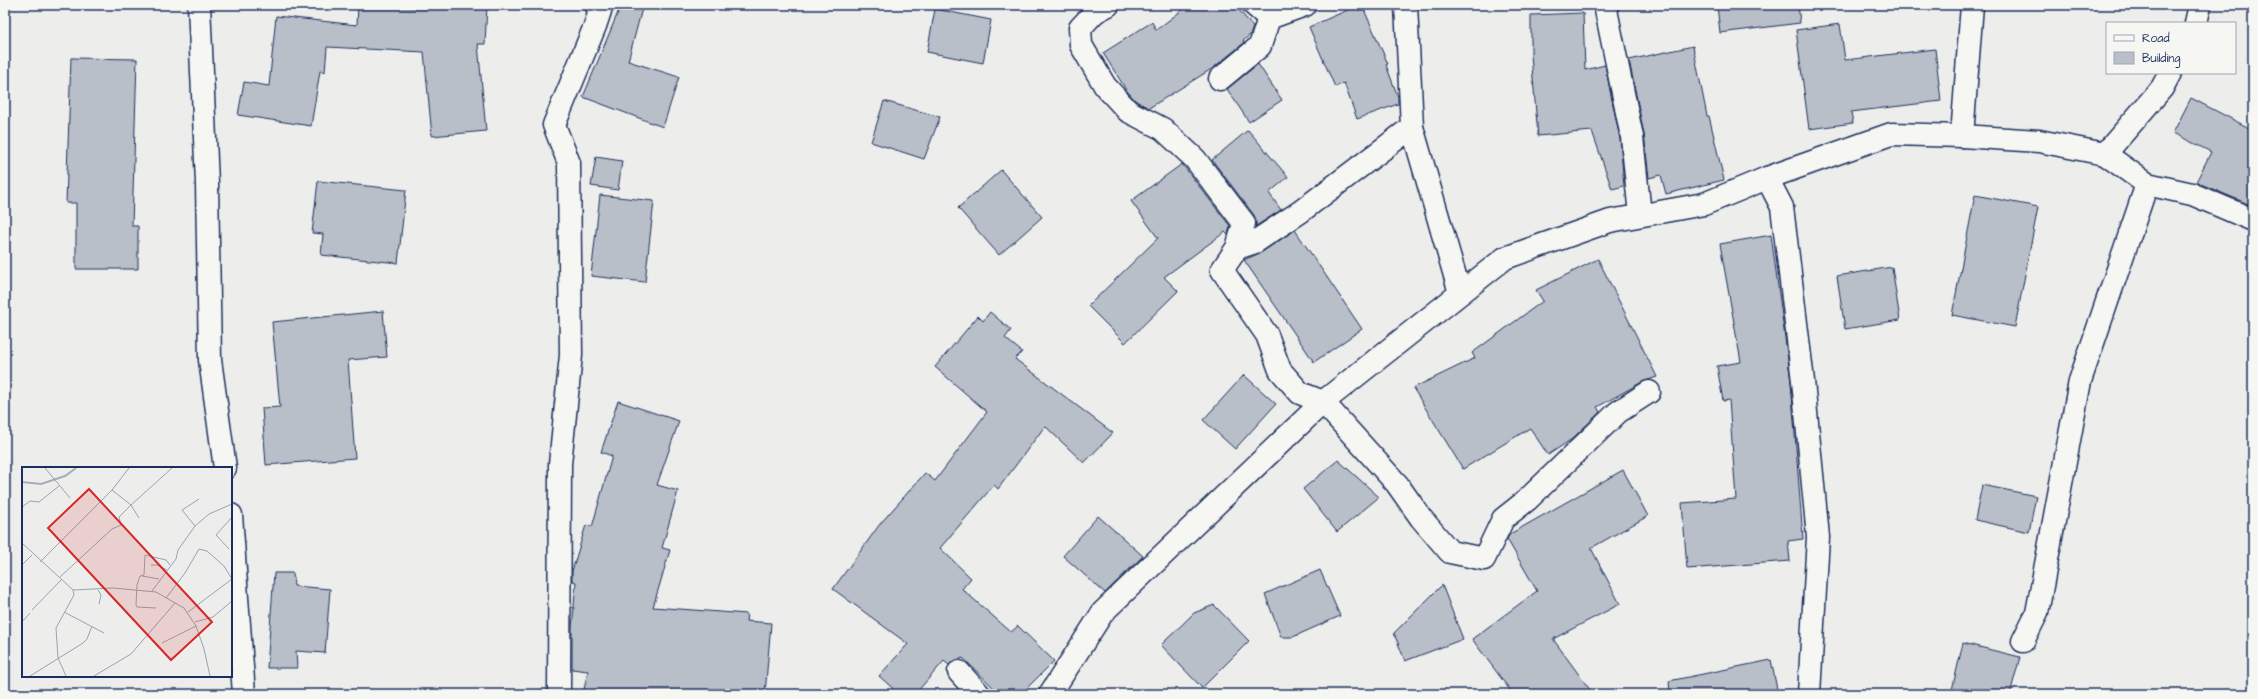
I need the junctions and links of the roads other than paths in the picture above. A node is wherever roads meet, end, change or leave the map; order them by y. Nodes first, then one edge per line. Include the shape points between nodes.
1 (200, 5) edge
2 (596, 5) edge
3 (1108, 5) edge
4 (1305, 5) edge
5 (1406, 5) edge
6 (1605, 5) edge
7 (1972, 5) edge
8 (2200, 5) edge
9 (1261, 12) edge
10 (2196, 22) edge
11 (2169, 74) edge
12 (1220, 80) dead end
13 (1412, 127) junction
14 (1962, 136) junction
15 (2105, 154) junction
16 (1767, 178) junction
17 (2147, 184) junction
18 (1640, 215) junction
19 (2253, 220) edge
20 (1237, 248) junction
21 (1460, 293) junction
22 (1649, 392) dead end
23 (1323, 402) junction
24 (225, 467) edge
25 (232, 529) edge
26 (2023, 641) dead end
27 (959, 672) dead end
28 (244, 694) edge
29 (559, 694) edge
30 (979, 694) edge
31 (1050, 694) edge
32 (1809, 694) edge

1 - 24 street via 210,360
2 - 29 street via 600,11 595,26 554,125 569,163 570,339 560,464
3 - 20 street via 1094,12 1080,28 1081,45 1105,86 1128,111 1162,129 1195,159 1240,217 1244,223
4 - 9 street
5 - 13 street
6 - 18 street via 1632,137
7 - 14 street
8 - 10 street
9 - 12 street via 1260,46
11 - 15 street via 2162,88
13 - 20 street via 1362,167 1274,229 1255,242
13 - 21 street
14 - 15 street via 2039,141
14 - 16 street via 1891,134
15 - 17 street
16 - 18 street via 1704,204
16 - 32 street via 1782,207 1803,381 1818,537
17 - 19 street via 2192,194
17 - 26 street via 2080,382 2037,613
18 - 21 street via 1610,221 1505,258
20 - 23 street via 1222,270 1267,335 1280,370 1300,393
21 - 23 street
22 - 23 street via 1618,412 1527,500 1503,519 1484,559 1450,552 1396,484
23 - 31 street via 1103,612
25 - 28 street
27 - 30 street

